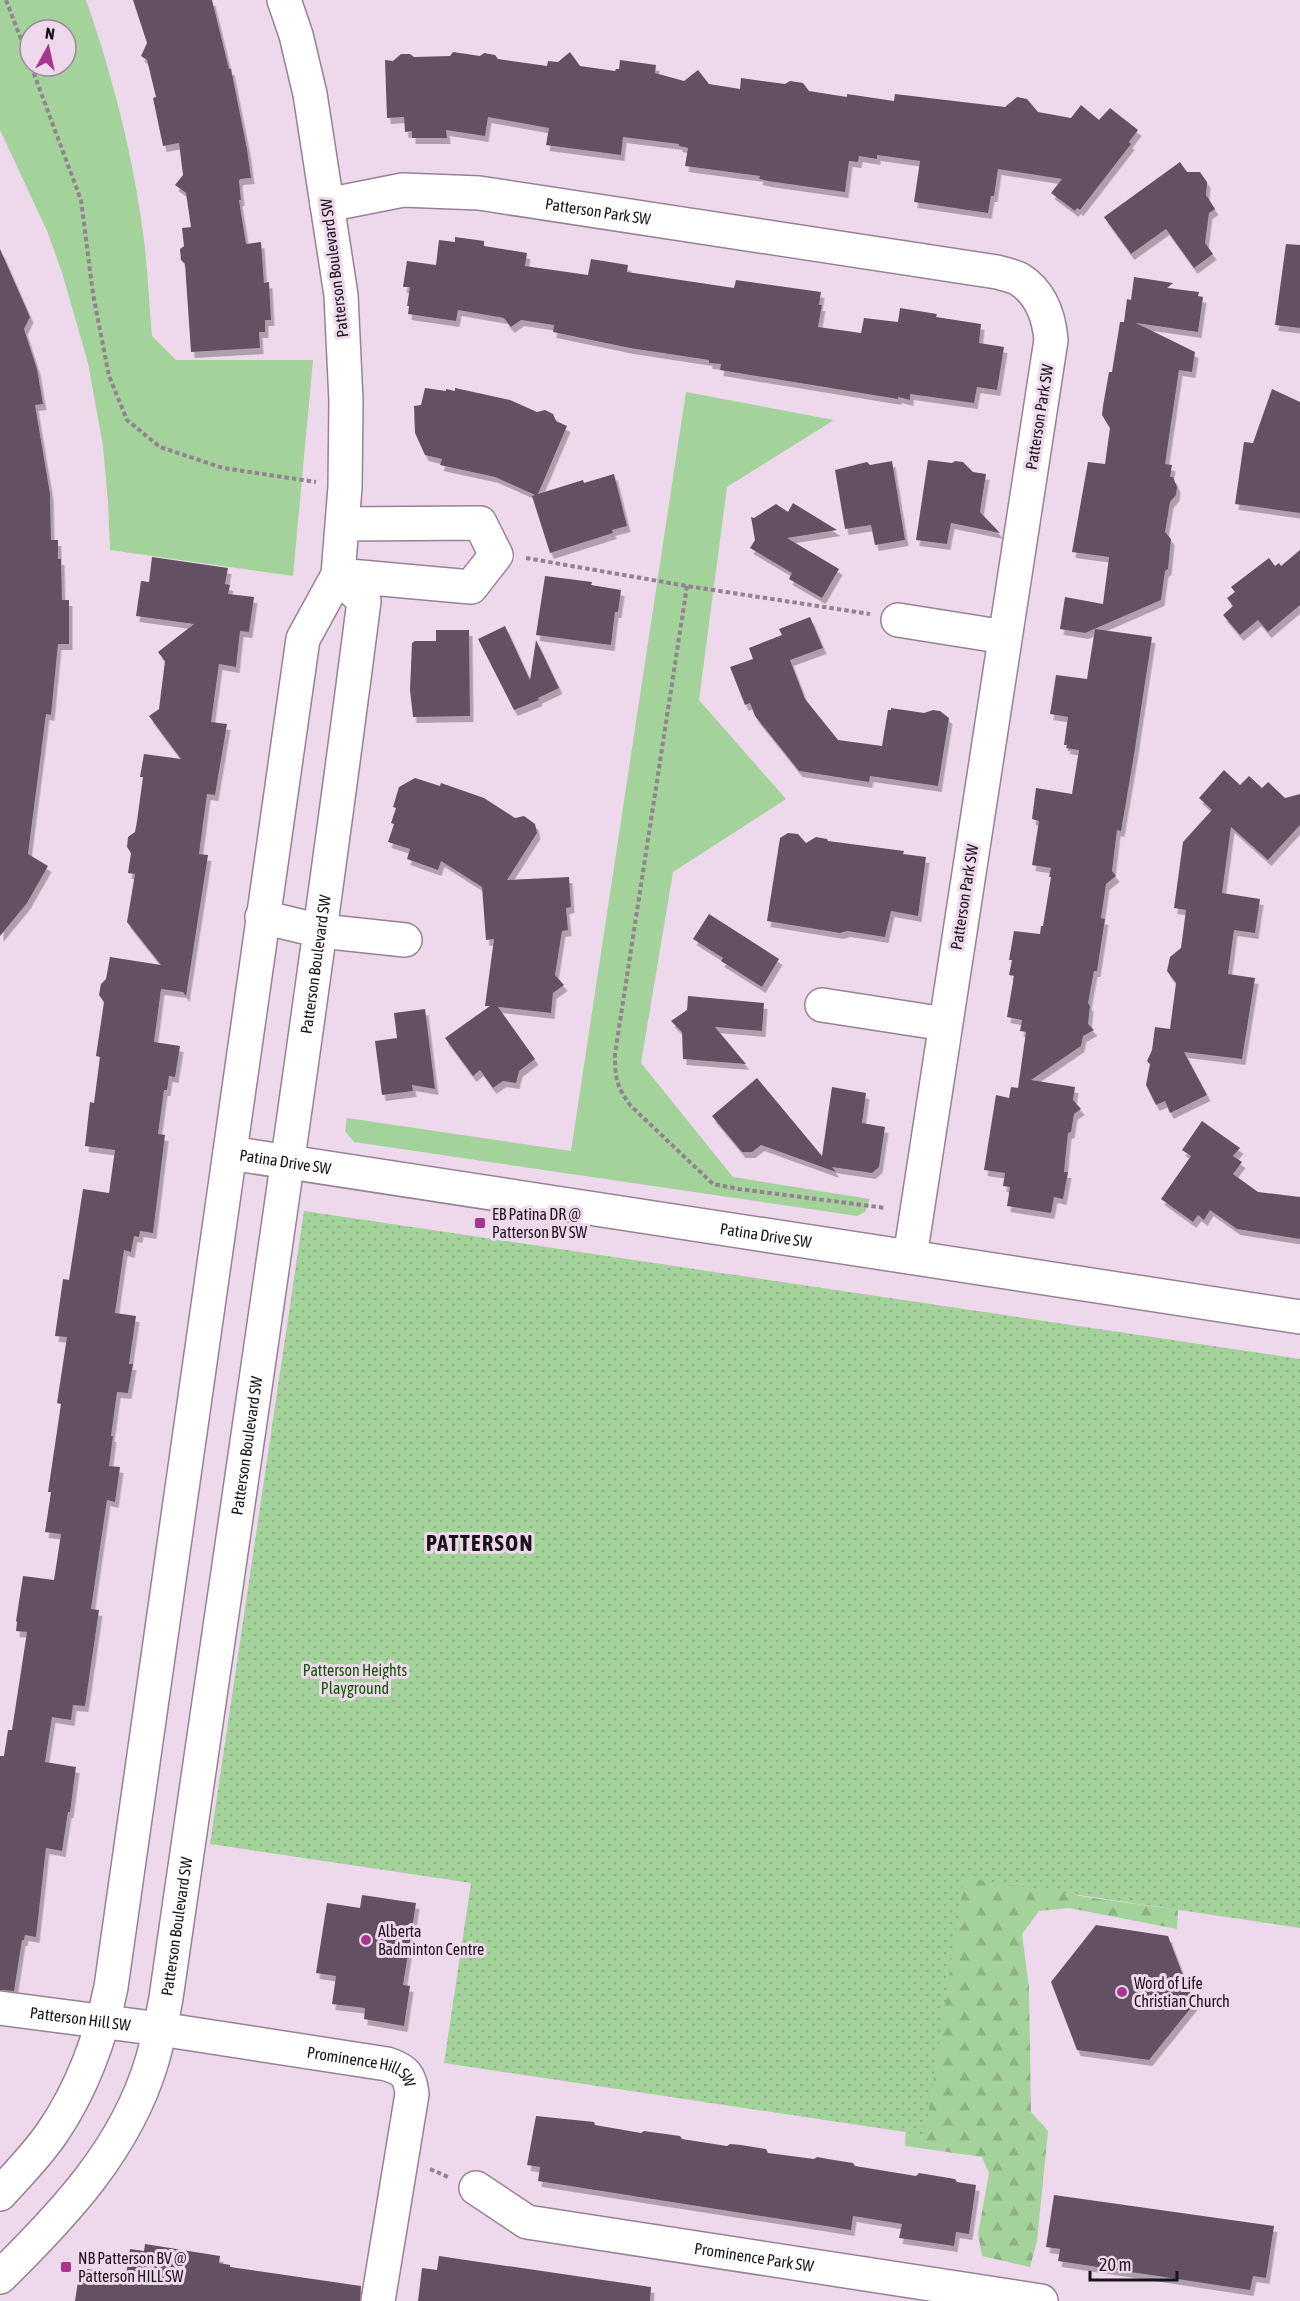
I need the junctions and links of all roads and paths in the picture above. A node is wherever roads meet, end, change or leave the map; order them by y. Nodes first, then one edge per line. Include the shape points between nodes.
1 (6, 0) edge
2 (284, 0) edge
3 (18, 32) edge
4 (35, 78) edge
5 (327, 205) junction
6 (345, 486) junction
7 (343, 524) junction
8 (496, 555) junction
9 (338, 576) junction
10 (687, 586) junction
11 (897, 620) joint
12 (1005, 637) junction
13 (262, 917) junction
14 (321, 931) junction
15 (405, 940) dead end
16 (822, 1005) dead end
17 (945, 1024) junction
18 (230, 1153) junction
19 (286, 1161) junction
20 (917, 1213) junction
21 (910, 1257) junction
22 (1300, 1317) edge
23 (0, 2008) edge
24 (104, 2022) junction
25 (160, 2029) junction
26 (401, 2157) junction
27 (476, 2188) joint
28 (0, 2194) edge
29 (0, 2277) edge
30 (378, 2301) edge
31 (1041, 2301) edge

1 - 3 path
2 - 5 street, Patterson Boulevard SW via 310,94
4 - 6 path via 81,200 109,376 127,420 160,447 223,468
5 - 6 street, Patterson Boulevard SW via 340,295 346,401
5 - 12 street, Patterson Park SW via 403,190 480,193 997,272 1019,279 1044,307 1051,340
6 - 7 street, Patterson Boulevard SW
7 - 8 street via 480,523
7 - 9 street, Patterson Boulevard SW
8 - 9 street via 471,587
8 - 10 path
9 - 13 street, Patterson Boulevard SW via 303,639
9 - 14 street, Patterson Boulevard SW via 364,602
10 - 11 path via 848,609
10 - 20 path via 615,1054 615,1079 631,1106 713,1184
11 - 12 street
12 - 17 street, Patterson Park SW
13 - 14 street
13 - 18 street, Patterson Boulevard SW
14 - 15 street
14 - 19 street, Patterson Boulevard SW
16 - 17 street
17 - 20 street, Patterson Park SW
18 - 19 street, Patina Drive SW
18 - 24 street, Patterson Boulevard SW
19 - 21 street, Patina Drive SW
19 - 25 street, Patterson Boulevard SW
20 - 21 street, Patterson Park SW
21 - 22 street, Patina Drive SW
23 - 24 street, Patterson Hill SW
24 - 25 street, Patterson Hill SW
24 - 28 street, Patterson Boulevard SW via 80,2083 52,2133
25 - 26 street, Prominence Hill SW via 401,2068 411,2079 412,2094
25 - 29 street, Patterson Boulevard SW via 137,2100 89,2183
26 - 27 path
26 - 30 street, Prominence Hill SW
27 - 31 street, Prominence Park SW via 527,2222

